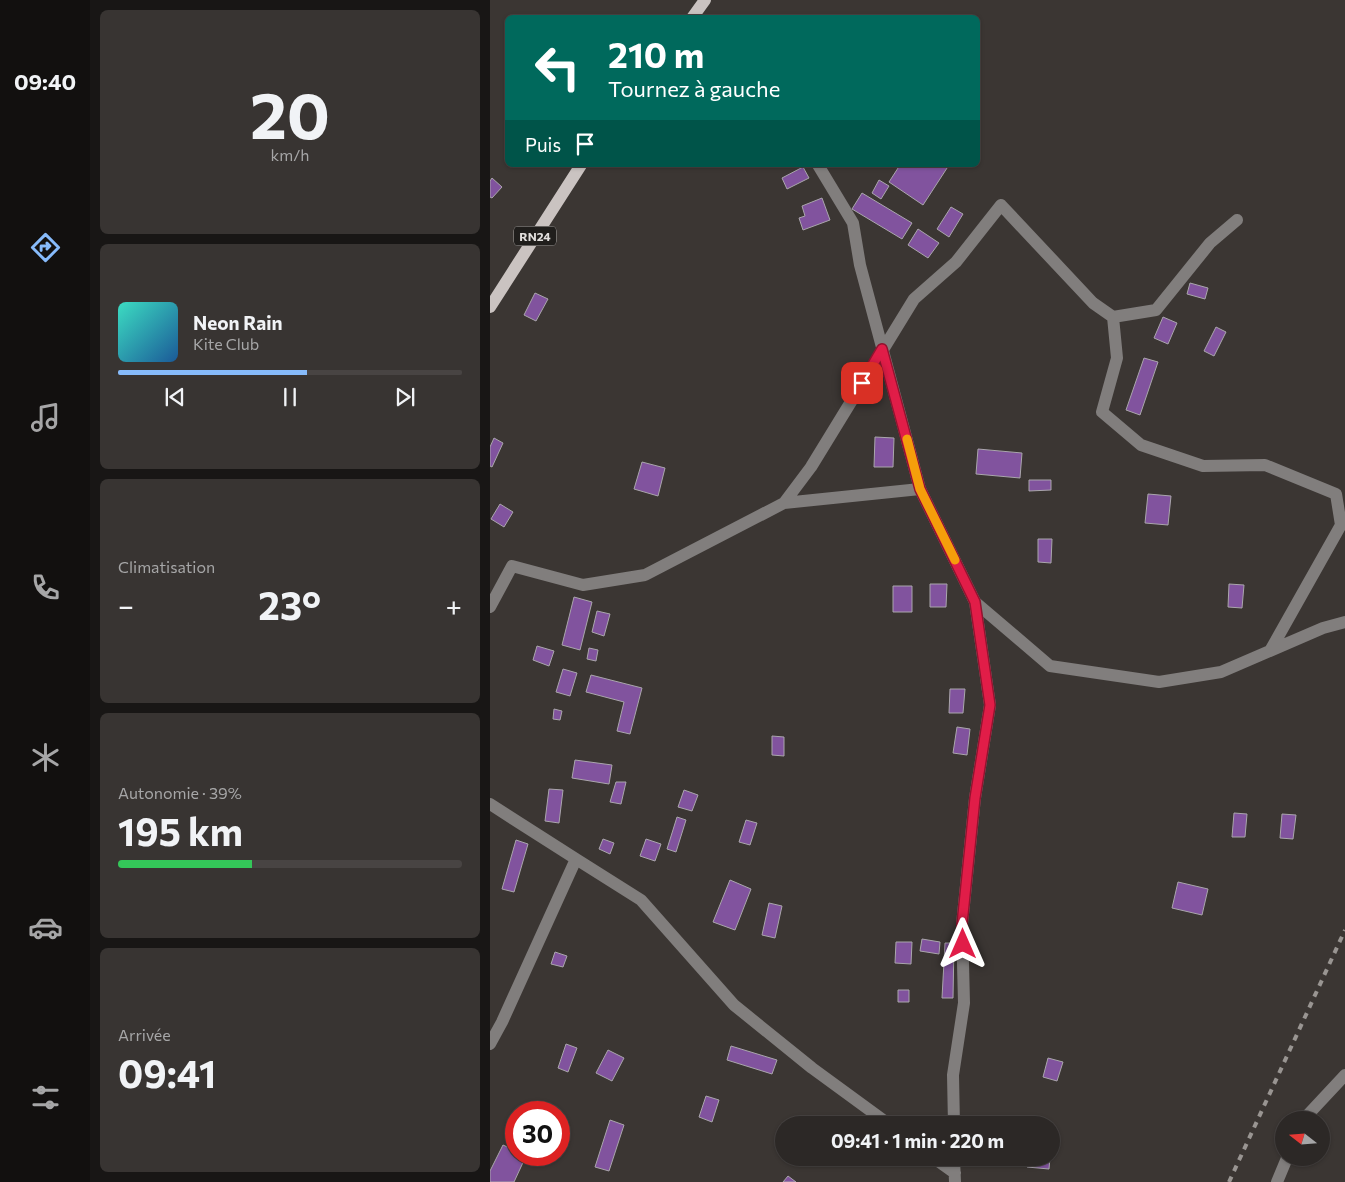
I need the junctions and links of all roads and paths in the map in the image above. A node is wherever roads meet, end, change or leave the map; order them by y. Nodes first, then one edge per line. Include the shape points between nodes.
1 (705, 0) edge
2 (694, 15) edge
3 (580, 167) edge
4 (819, 167) edge
5 (1237, 220) dead end
6 (490, 307) edge
7 (1113, 317) junction
8 (882, 349) junction
9 (920, 489) junction
10 (784, 502) junction
11 (975, 602) junction
12 (490, 607) edge
13 (1345, 622) edge
14 (1270, 651) junction
15 (490, 804) edge
16 (576, 859) junction
17 (490, 1044) edge
18 (1345, 1075) edge
19 (1311, 1111) edge
20 (878, 1116) edge
21 (954, 1116) edge
22 (943, 1166) edge
23 (1284, 1166) edge
24 (955, 1177) edge
25 (1277, 1182) edge

1 - 2 main road
3 - 6 main road, RN24
4 - 8 street via 853,223 860,266
5 - 7 street via 1210,243 1156,310
7 - 8 street via 1093,303 1001,206 956,262 914,298
7 - 14 street via 1117,358 1102,412 1141,445 1202,466 1265,465 1336,494 1341,525
8 - 9 street
8 - 10 street via 811,467
9 - 10 street
9 - 11 street
10 - 12 street via 645,575 583,586 512,566
11 - 14 street via 1050,666 1159,682 1222,672
11 - 21 street via 990,705 975,798 962,924 964,1003 953,1076
13 - 14 street
15 - 16 street
16 - 17 street
16 - 20 street via 642,900 734,1005
18 - 19 street
22 - 24 street
23 - 25 street

